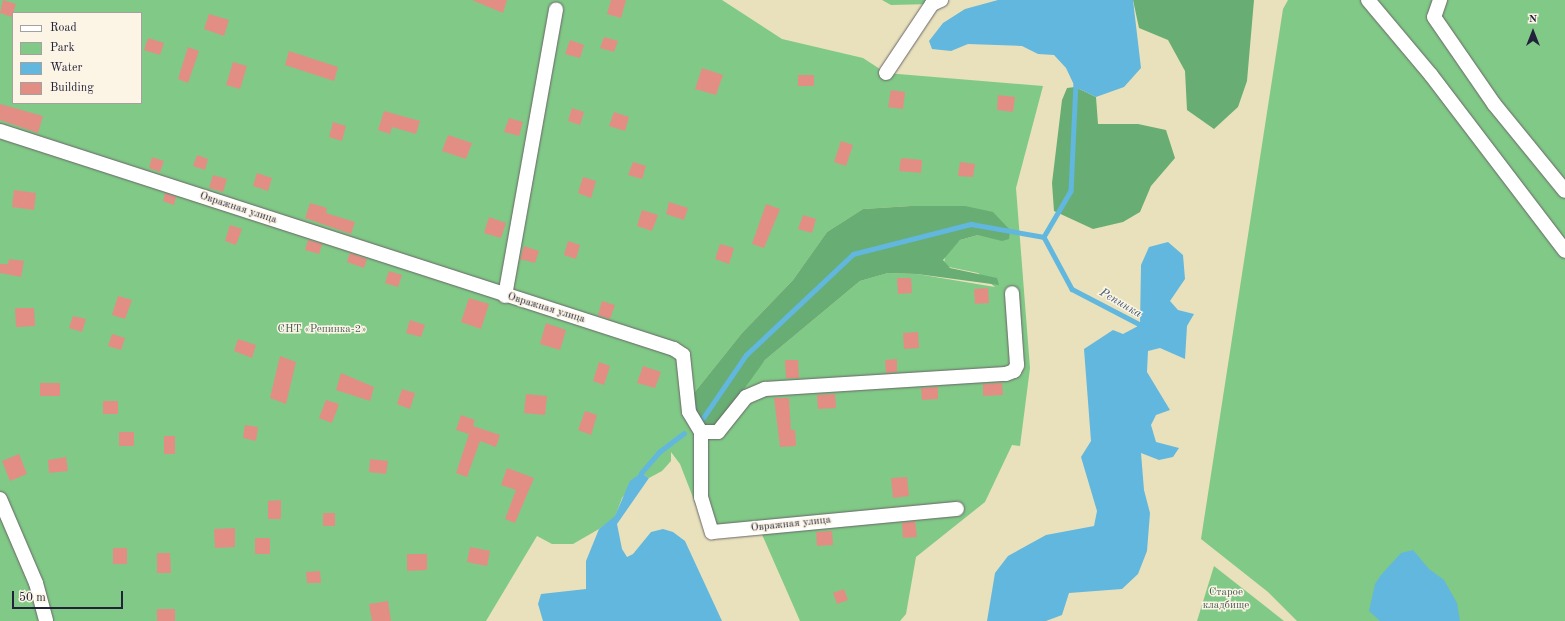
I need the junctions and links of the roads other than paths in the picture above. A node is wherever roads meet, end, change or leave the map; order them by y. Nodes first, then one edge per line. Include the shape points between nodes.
1 (941, 0) edge
2 (1368, 0) edge
3 (1440, 0) edge
4 (556, 10) dead end
5 (886, 73) dead end
6 (0, 131) edge
7 (1565, 191) edge
8 (1565, 251) edge
9 (1012, 293) dead end
10 (505, 296) junction
11 (701, 432) junction
12 (0, 499) edge
13 (957, 509) dead end
14 (46, 621) edge

1 - 5 street via 932,4
2 - 8 street via 1431,75
3 - 7 street via 1434,17 1494,104
4 - 10 street
6 - 10 street, Овражная улица
9 - 11 street via 1017,365 1014,371 1006,374 765,389 746,396 718,432
10 - 11 street, Овражная улица via 659,344 683,355 689,412
11 - 13 street, Овражная улица via 701,497 710,529 714,533
12 - 14 street via 36,583

